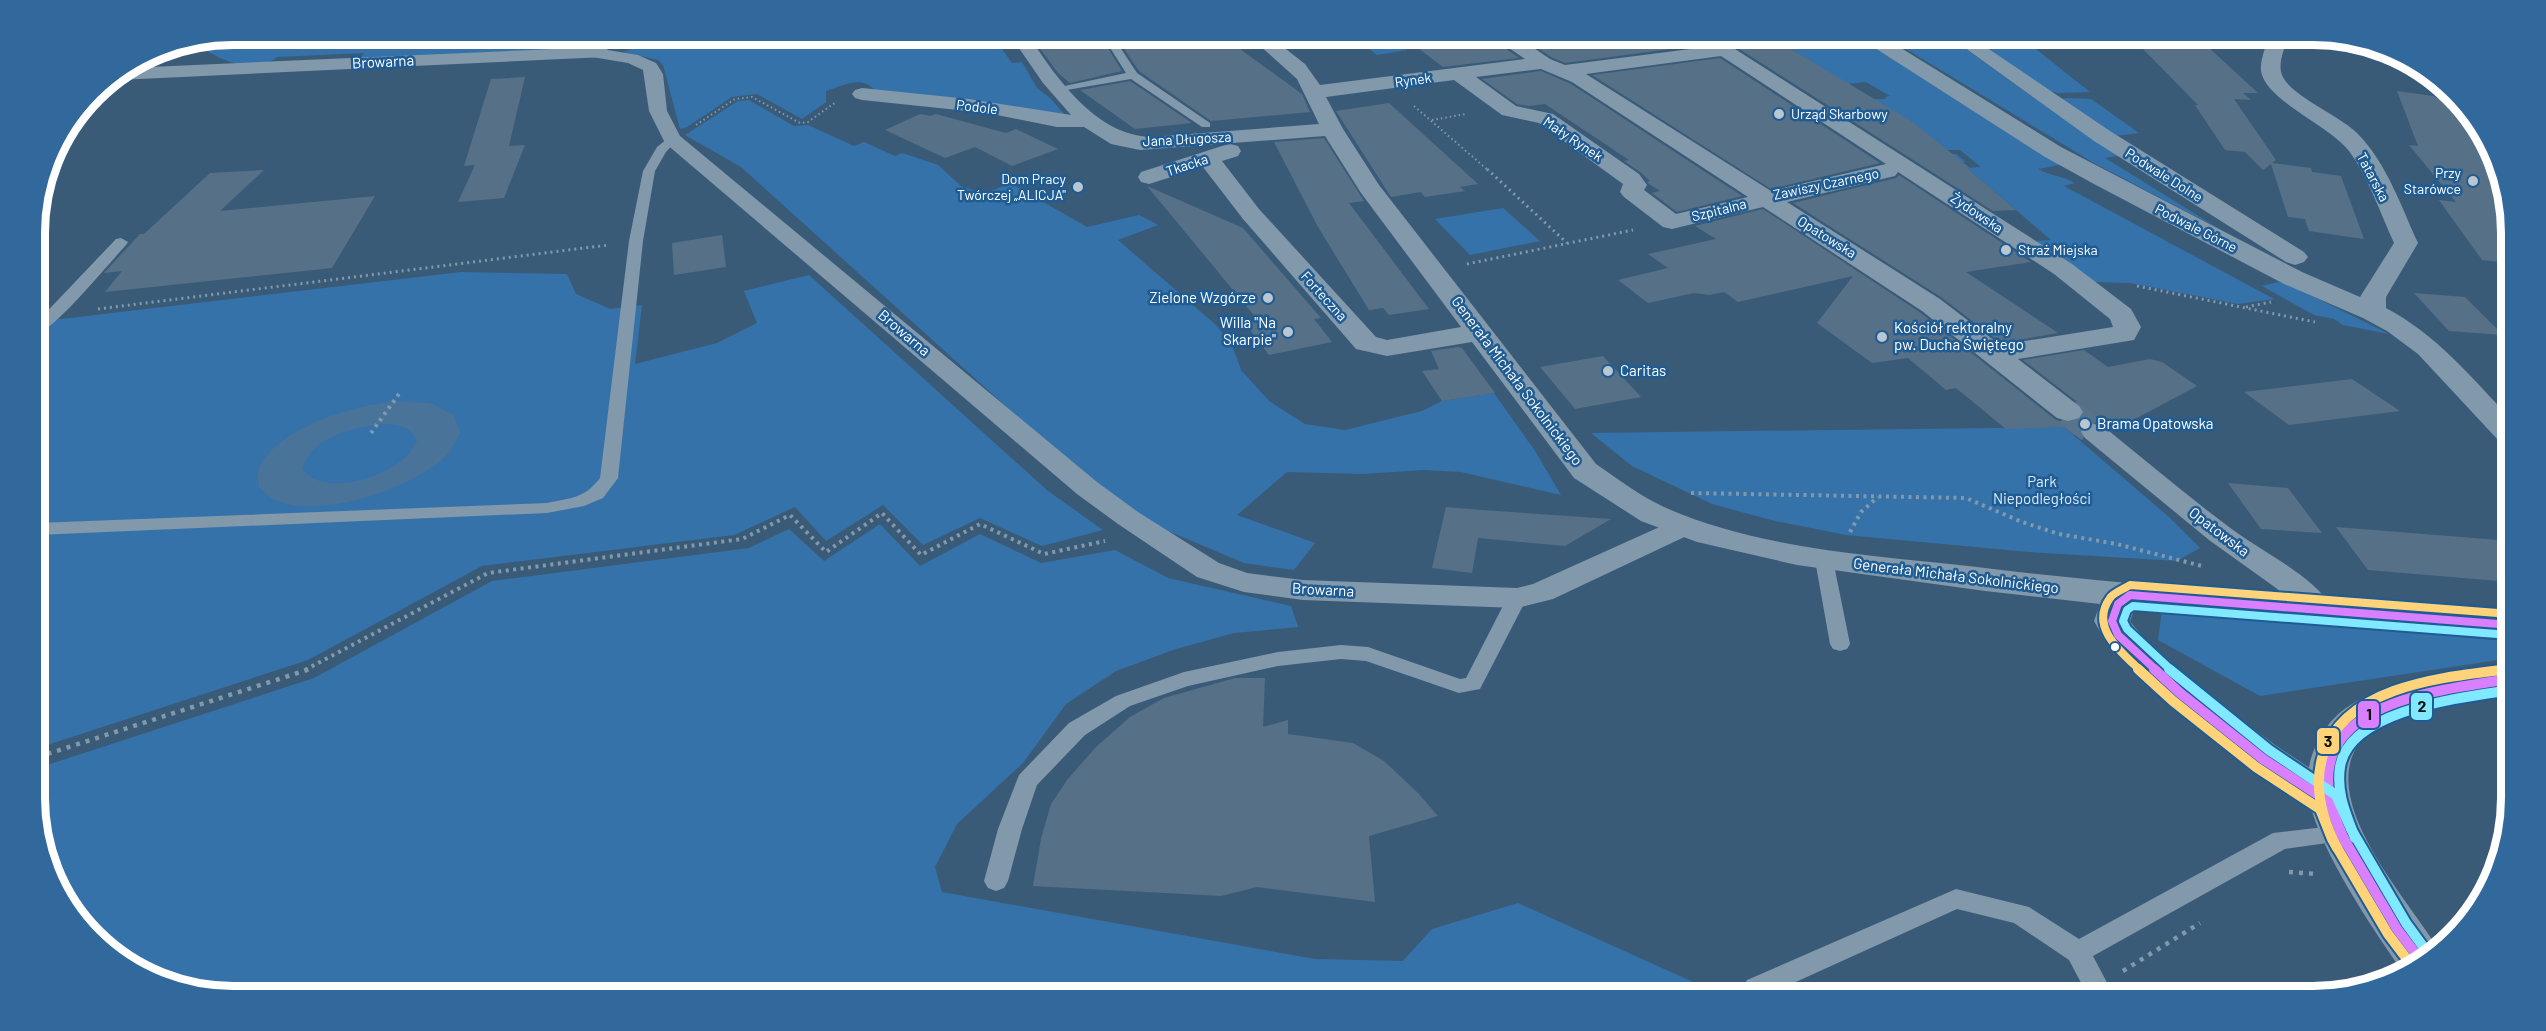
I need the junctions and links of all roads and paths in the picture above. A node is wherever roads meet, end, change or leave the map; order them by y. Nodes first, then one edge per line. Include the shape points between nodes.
1 (598, 45) edge
2 (1026, 45) edge
3 (1117, 45) edge
4 (1270, 45) edge
5 (1520, 45) edge
6 (1718, 45) edge
7 (1885, 45) edge
8 (1972, 45) edge
9 (2276, 45) edge
10 (1725, 50) junction
11 (598, 53) junction
12 (1554, 67) junction
13 (138, 71) edge
14 (1458, 74) junction
15 (1133, 75) junction
16 (1059, 90) junction
17 (1314, 92) junction
18 (862, 94) dead end
19 (838, 100) dead end
20 (1406, 100) dead end
21 (1090, 120) junction
22 (1206, 125) dead end
23 (1332, 129) junction
24 (1293, 132) junction
25 (672, 139) junction
26 (1208, 158) junction
27 (1887, 171) dead end
28 (1149, 177) dead end
29 (1765, 198) junction
30 (1672, 222) junction
31 (636, 241) junction
32 (121, 242) dead end
33 (1567, 243) junction
34 (1464, 264) dead end
35 (2085, 285) junction
36 (2281, 300) dead end
37 (2242, 308) junction
38 (2373, 312) junction
39 (2307, 314) dead end
40 (51, 317) junction
41 (45, 322) edge
42 (1481, 332) junction
43 (1995, 354) junction
44 (401, 392) dead end
45 (2068, 412) tunnel mouth
46 (2501, 425) edge
47 (2094, 432) tunnel mouth
48 (371, 433) dead end
49 (1679, 493) dead end
50 (1879, 496) junction
51 (1128, 518) junction
52 (1685, 526) junction
53 (45, 529) edge
54 (1835, 550) junction
55 (2202, 566) dead end
56 (2130, 595) junction
57 (1517, 598) junction
58 (2318, 608) junction
59 (2501, 624) edge
60 (1840, 644) dead end
61 (2501, 681) edge
62 (45, 755) edge
63 (2335, 818) junction
64 (2279, 875) dead end
65 (2322, 875) dead end
66 (996, 881) dead end
67 (2204, 920) dead end
68 (2078, 952) junction
69 (2416, 954) edge
70 (1761, 986) edge
71 (2096, 986) edge
72 (2108, 986) edge

1 - 11 street
2 - 16 street, Jana Długosza
3 - 15 lane, Jana Długosza
4 - 17 street via 1298,68
5 - 12 street
6 - 10 street, Żydowska
7 - 38 street, Podwale Górne via 2102,179 2293,278
8 - 38 street, Podwale Dolne via 2102,136 2337,283
9 - 38 street, Tatarska via 2272,74 2283,89 2349,137 2368,164 2406,243 2373,297
10 - 12 street, Rynek
10 - 35 street, Żydowska
11 - 13 street, Browarna via 177,64
11 - 25 street, Browarna via 632,59 650,67 658,111
12 - 14 street, Rynek
12 - 29 street, Opatowska
14 - 17 street, Rynek
14 - 30 street, Mały Rynek via 1509,111 1546,118 1631,179 1635,185 1632,192
15 - 16 lane
15 - 22 lane, Jana Długosza
16 - 21 street, Jana Długosza
17 - 23 street, Generała Michała Sokolnickiego
18 - 21 street, Podole via 1004,110 1065,123
19 - 25 path via 808,122 800,123 752,97 735,99
20 - 33 path via 1449,134
21 - 24 street, Jana Długosza via 1118,138 1144,143
23 - 24 street, Jana Długosza
23 - 42 street, Generała Michała Sokolnickiego via 1369,188
24 - 26 street, Tkacka
25 - 31 lane via 649,171
25 - 51 street, Browarna via 1087,488
26 - 28 street, Tkacka
26 - 42 street, Forteczna via 1251,214 1366,343 1386,348
27 - 29 street, Zawiszy Czarnego
29 - 30 street, Szpitalna
29 - 43 street, Opatowska via 1932,305
30 - 33 path
31 - 40 path
31 - 53 lane via 609,478 597,494 547,508
32 - 40 lane
33 - 34 path
35 - 37 path via 2135,285
35 - 43 street, Żydowska via 2121,315 2127,327 2124,334
36 - 37 path
37 - 39 path via 2325,324
38 - 46 street, Podwale Górne via 2428,348
40 - 41 lane
42 - 52 street, Generała Michała Sokolnickiego via 1585,471 1636,505
43 - 45 street, Opatowska
44 - 48 path
47 - 58 street, Opatowska via 2218,534 2287,581
49 - 50 path
50 - 54 path via 1859,514
50 - 55 path via 1966,498 2059,534
51 - 57 street, Browarna via 1208,570 1244,582 1303,590
51 - 62 path via 1112,539 1044,554 980,524 921,555 882,513 826,552 790,515 742,539 488,573 309,669
52 - 54 street, Generała Michała Sokolnickiego via 1751,546
52 - 57 street, Browarna via 1542,592
54 - 56 street, Generała Michała Sokolnickiego via 1999,582
54 - 60 lane
56 - 58 street, Generała Michała Sokolnickiego
56 - 63 street via 2118,604 2112,621 2118,635 2180,693
57 - 66 lane via 1473,684 1459,686 1368,654 1341,652 1278,659 1184,679 1123,701 1077,729 1027,780
58 - 59 street, Generała Michała Sokolnickiego
61 - 63 street via 2402,699 2368,712 2347,728 2332,751 2328,772
63 - 68 lane via 2281,840
63 - 69 street via 2397,929
64 - 65 path
67 - 72 path
68 - 70 lane via 2020,914 1956,900
68 - 71 lane

